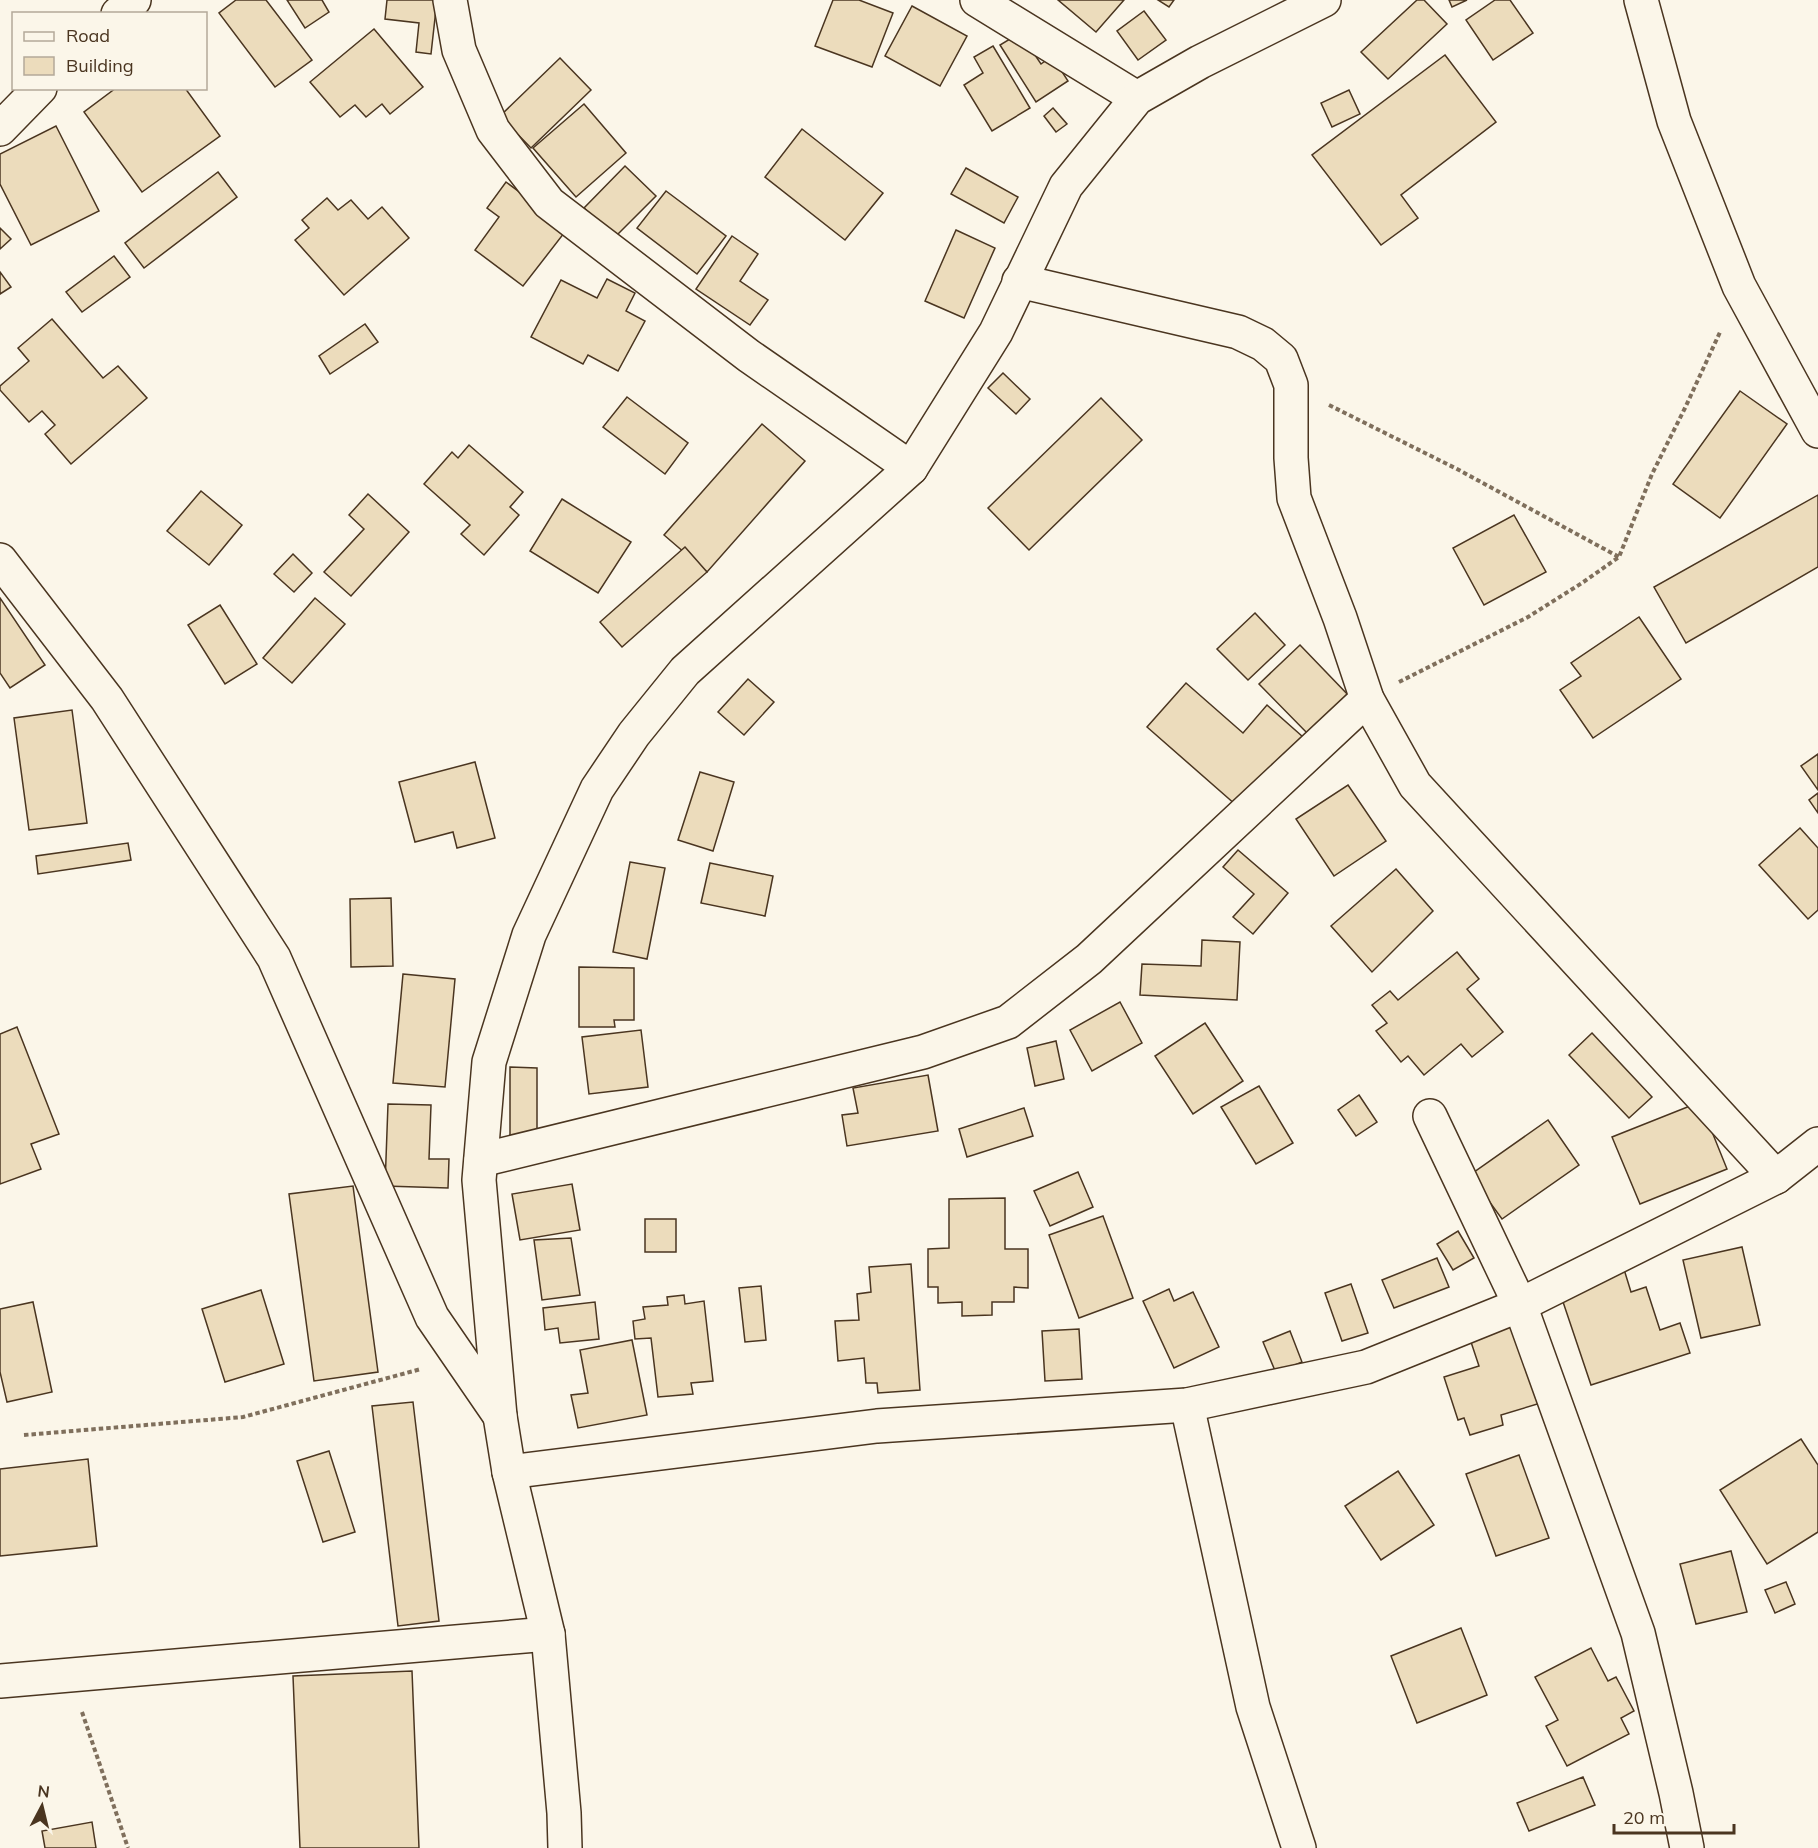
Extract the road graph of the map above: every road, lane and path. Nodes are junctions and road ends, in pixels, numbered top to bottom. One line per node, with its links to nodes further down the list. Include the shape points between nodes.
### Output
1 (134, 0): 6 (street)
2 (450, 0): 14 (street, via 459,50 494,130 549,203 748,356)
3 (977, 0): 8 (street)
4 (1324, 0): 8 (street)
5 (1641, 0): 11 (street, via 1674,121)
6 (120, 12)
7 (38, 90): 9 (street)
8 (1137, 98): 10 (street, via 1066,186)
9 (0, 129)
10 (1019, 281): 12 (street, via 1238,332 1263,344 1281,359); 14 (street, via 996,332)
11 (1739, 286): 13 (street); 15 (path, via 1715,346 1652,474)
12 (1291, 385): 15 (path); 17 (street, via 1294,498)
13 (1818, 431)
14 (911, 468): 20 (street, via 684,671 597,789 529,935 489,1062)
15 (1619, 557): 17 (path, via 1528,617)
16 (0, 560): 23 (street, via 107,699 274,958 432,1317)
17 (1366, 699): 20 (street, via 1089,959 1008,1022 923,1052); 21 (street, via 1415,785)
18 (1430, 1116): 22 (street)
19 (1818, 1144): 21 (street)
20 (481, 1160): 25 (street, via 479,1180)
21 (1776, 1177): 22 (street)
22 (1520, 1305): 24 (street, via 1366,1367); 34 (street, via 1638,1633)
23 (460, 1358): 25 (street); 26 (path, via 243,1417)
24 (1187, 1405): 27 (street, via 877,1426); 33 (street, via 1254,1707)
25 (500, 1416): 27 (street)
26 (24, 1435)
27 (509, 1472): 28 (street)
28 (548, 1634): 29 (street); 32 (street)
29 (70, 1676): 30 (street); 31 (path)
30 (0, 1681)
31 (129, 1848)
32 (565, 1848)
33 (1299, 1848)
34 (1687, 1848)

